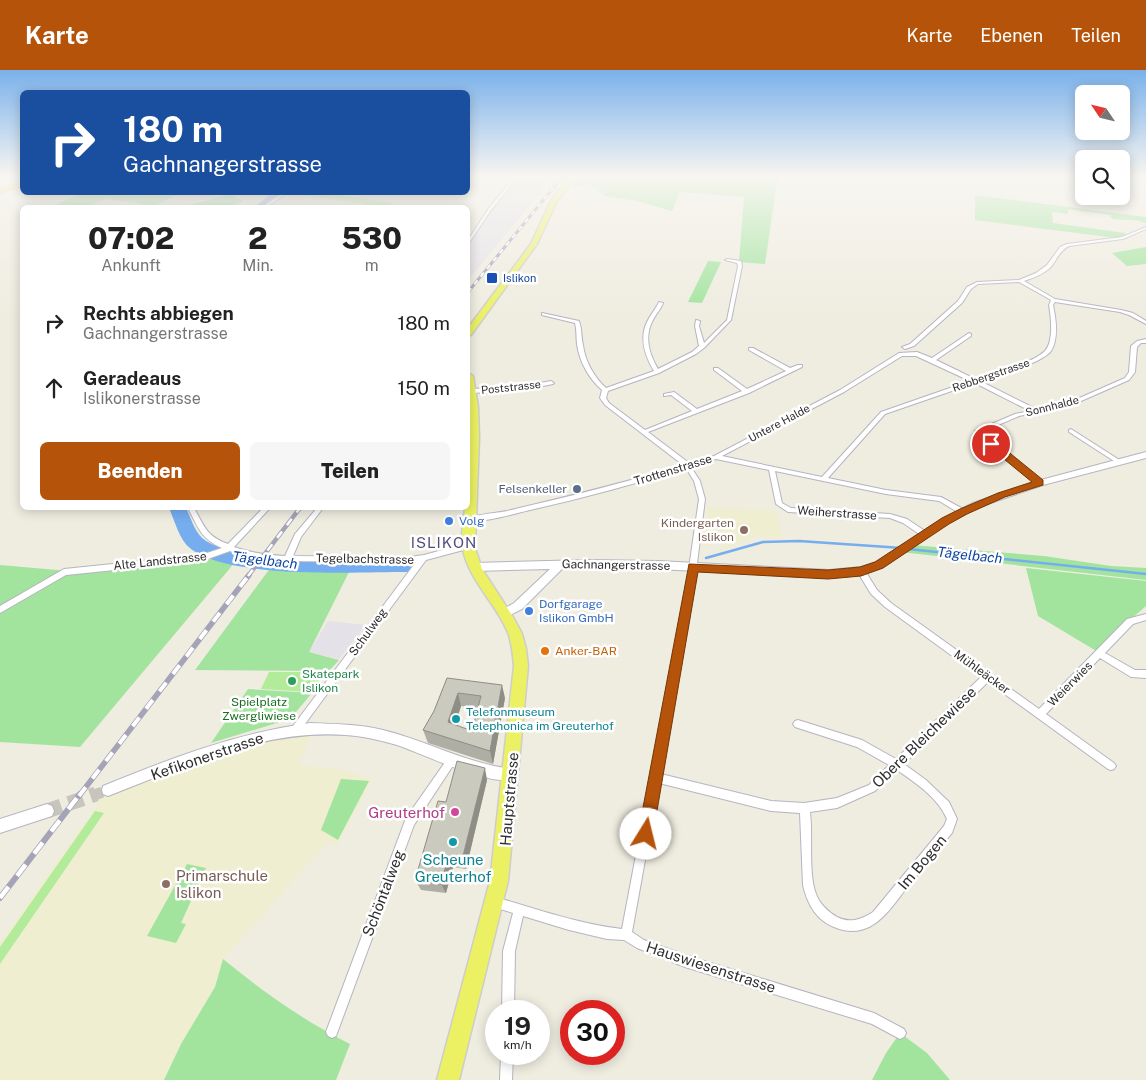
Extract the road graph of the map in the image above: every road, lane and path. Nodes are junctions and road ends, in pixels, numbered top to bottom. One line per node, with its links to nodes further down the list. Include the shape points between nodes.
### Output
1 (481, 223): 4 (street)
2 (543, 223): 12 (main road, via 534,244)
3 (1146, 228): 6 (street, via 1123,238 1068,245 1061,248 1038,274)
4 (470, 239)
5 (727, 260): 15 (street, via 739,262 740,266 729,320)
6 (1020, 280): 7 (street); 16 (street, via 977,283 969,288 960,302)
7 (1054, 300): 11 (street, via 1121,311); 23 (street, Rebbergstrasse, via 1051,305 1054,322 1052,340 1048,351 1031,362)
8 (661, 303): 22 (street, via 646,332 646,350)
9 (544, 314): 26 (street, via 577,322 587,366)
10 (698, 321): 15 (street, via 696,326)
11 (1146, 323)
12 (470, 330)
13 (969, 335): 18 (street)
14 (1146, 341): 30 (street, Sonnhalde, via 1134,346 1132,372 1127,379 1070,404)
15 (702, 346): 22 (street)
16 (905, 348)
17 (751, 349): 21 (street)
18 (932, 360): 23 (street, Untere Halde); 35 (street, Untere Halde, via 917,354 901,354 842,390)
19 (800, 366): 21 (street)
20 (716, 370): 28 (street)
21 (791, 371): 28 (street)
22 (657, 372): 26 (street)
23 (972, 381): 30 (street, Untere Halde); 39 (street, Rebbergstrasse, via 883,413)
24 (551, 383): 27 (street, Poststrasse, via 518,389)
25 (470, 386): 27 (main road, Hauptstrasse)
26 (604, 390): 33 (street, via 603,398 607,404)
27 (471, 391): 41 (main road, Hauptstrasse, via 475,425)
28 (747, 392): 31 (street)
29 (666, 395): 31 (street, via 672,393)
30 (1033, 410): 40 (street, Sonnhalde, via 978,431)
31 (696, 411): 33 (street)
32 (1070, 431): 36 (street)
33 (644, 432): 37 (street)
34 (1146, 455): 36 (street, Gachnangerstrasse)
35 (716, 457): 37 (street, Trottenstrasse); 38 (street, Trottenstrasse)
36 (1119, 462): 40 (street, Gachnangerstrasse)
37 (687, 465): 47 (street, Trottenstrasse, via 557,502); 55 (street, via 697,481 702,499)
38 (772, 470): 39 (street, Trottenstrasse); 48 (street, Weiherstrasse, via 779,504 790,510 890,516 905,521)
39 (823, 479): 46 (street, Trottenstrasse, via 941,499)
40 (1040, 483): 46 (street, Gachnangerstrasse, via 1001,495)
41 (470, 503)
42 (192, 510): 50 (street, Tegelbachstrasse, via 207,536)
43 (265, 510): 50 (street, Alte Landstrasse)
44 (318, 510): 51 (street, via 298,536)
45 (470, 510): 47 (main road, Hauptstrasse)
46 (964, 512): 48 (street, Gachnangerstrasse)
47 (469, 519): 49 (main road, Hauptstrasse)
48 (925, 535): 56 (street, Gachnangerstrasse, via 879,565)
49 (468, 546): 52 (street, Tegelbachstrasse); 54 (main road, Hauptstrasse)
50 (230, 548): 51 (street, Tegelbachstrasse, via 248,555); 57 (street, Alte Landstrasse, via 194,559 64,572)
51 (288, 558): 52 (street, Tegelbachstrasse)
52 (422, 560): 65 (street, Schulweg)
53 (561, 564): 54 (street, Gachnangerstrasse); 55 (street, Gachnangerstrasse); 58 (street, via 518,606)
54 (475, 567): 58 (main road, Hauptstrasse)
55 (693, 567): 56 (street, Gachnangerstrasse, via 828,574); 70 (street)
56 (861, 571): 62 (street, Mühleäcker, via 874,592 887,604)
57 (0, 610)
58 (504, 614): 69 (main road, Hauptstrasse, via 517,634 521,659)
59 (1146, 617): 60 (street, Weierwies, via 1130,621)
60 (1100, 654): 61 (street, Weierwies, via 1134,674); 63 (street, Weierwies)
61 (1146, 674)
62 (987, 677): 63 (street, Mühleäcker); 67 (street, Obere Bleichewiese)
63 (1040, 714): 68 (street, Mühleäcker)
64 (798, 724): 67 (street, Im Bogen, via 860,743)
65 (296, 729): 66 (street, Kefikonerstrasse, via 336,727 374,733); 71 (street, Kefikonerstrasse, via 249,739)
66 (451, 761): 69 (street, Kefikonerstrasse, via 474,769); 79 (street, Schöntalweg, via 410,822)
67 (898, 765): 72 (street, Obere Bleichewiese, via 872,788 837,803); 72 (street, Im Bogen, via 946,805 952,819 948,829 877,916 862,925 845,926 829,919 816,904 808,887)
68 (1111, 766)
69 (511, 775): 75 (main road, Hauptstrasse)
70 (655, 777): 72 (street, Obere Bleichewiese, via 771,806); 77 (street)
71 (108, 790)
72 (804, 808)
73 (47, 811): 74 (street)
74 (0, 826)
75 (495, 902): 76 (street, Hauswiesenstrasse); 82 (main road, Hauptstrasse)
76 (519, 909): 77 (street, Hauswiesenstrasse); 78 (street, via 510,951)
77 (626, 935): 80 (street, Hauswiesenstrasse, via 640,944 685,961 874,1019)
78 (508, 1000)
79 (332, 1032)
80 (900, 1033)
81 (507, 1065): 83 (street)
82 (448, 1080)
83 (506, 1080)

